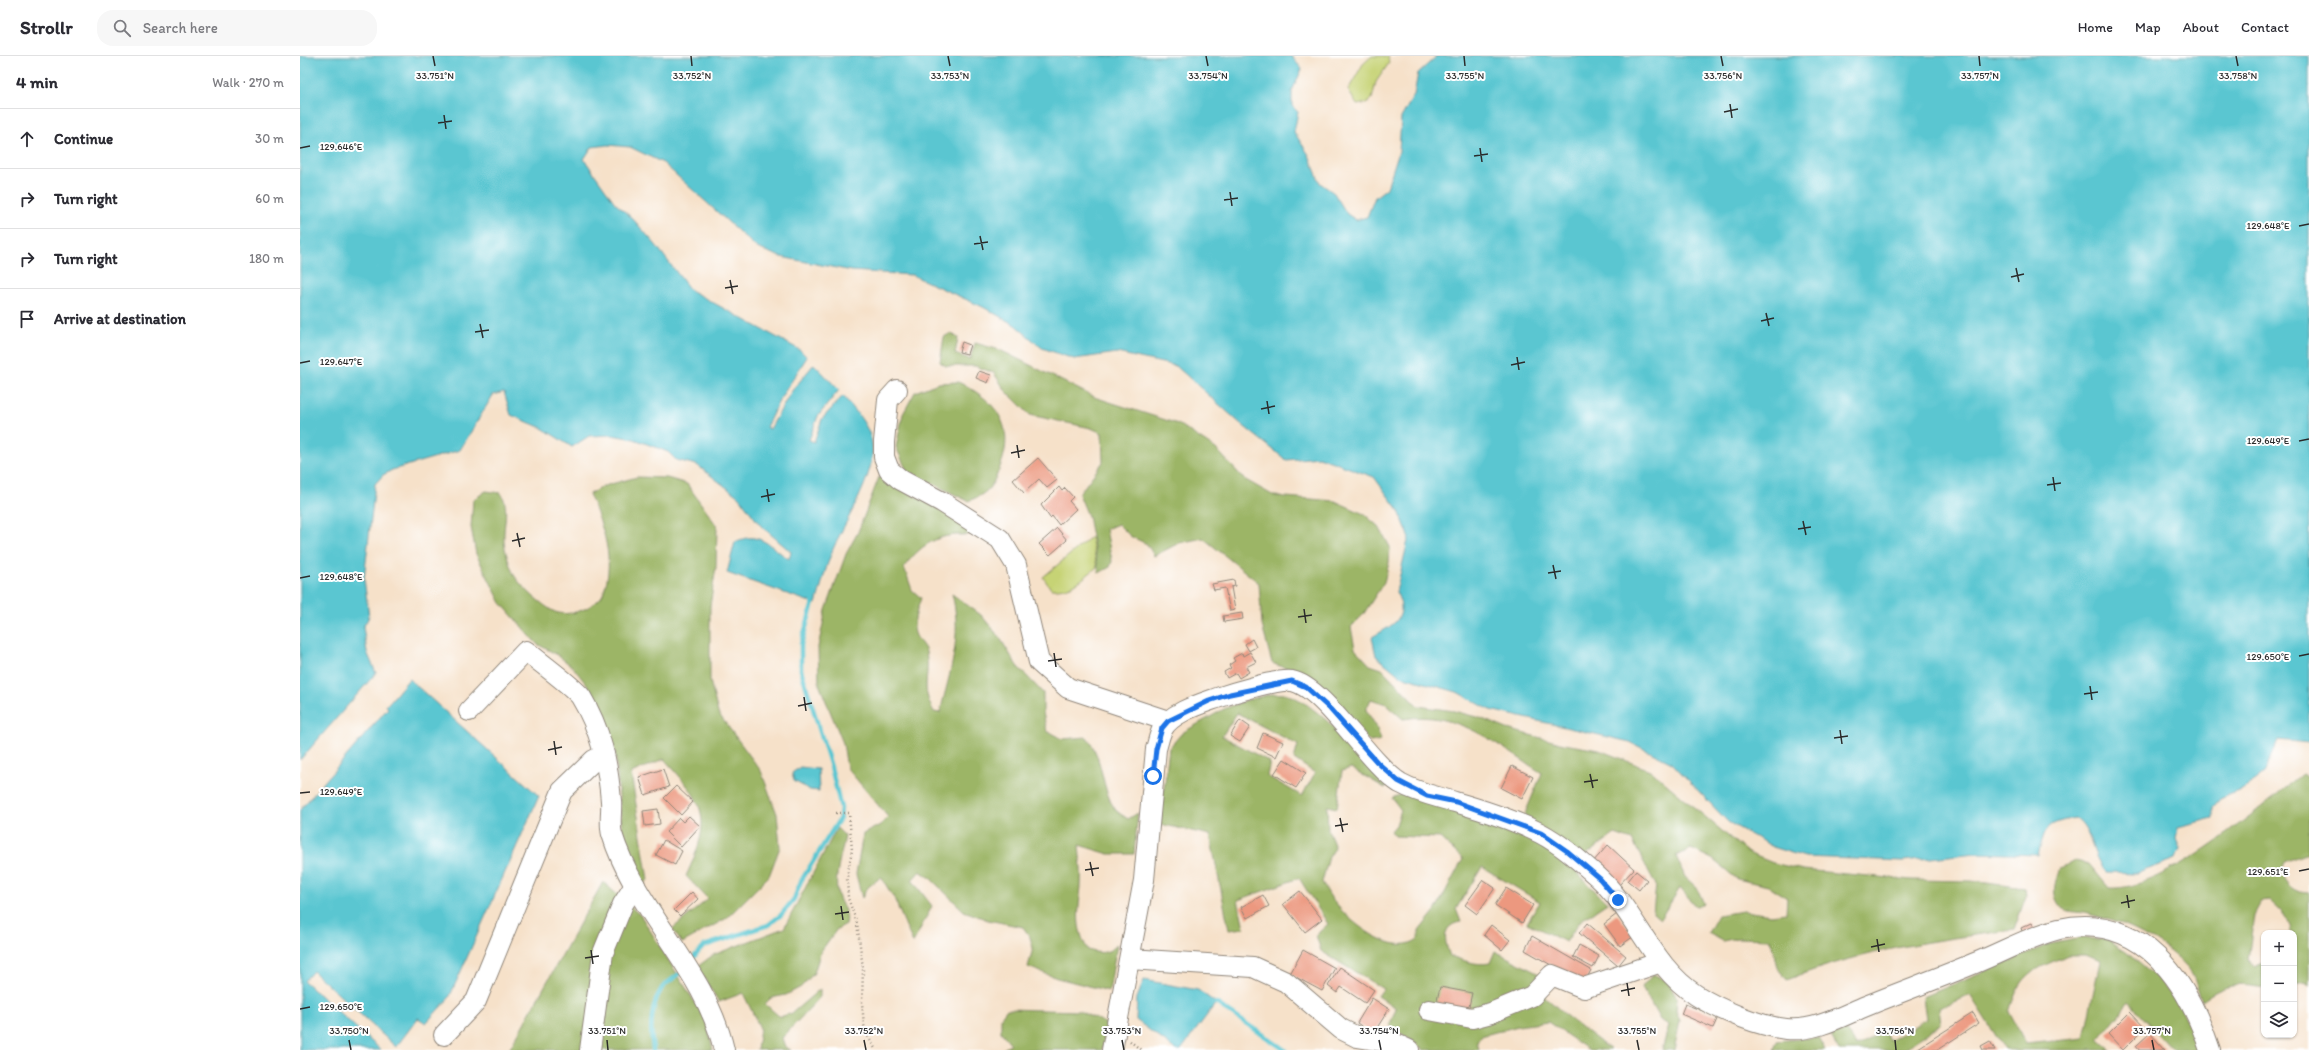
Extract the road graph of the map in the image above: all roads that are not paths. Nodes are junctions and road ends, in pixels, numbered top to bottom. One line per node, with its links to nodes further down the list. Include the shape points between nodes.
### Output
1 (897, 390): 3 (street, via 888,400 884,457 889,470 901,480 942,502 1000,539 1016,565 1039,662 1068,688)
2 (469, 711): 4 (street, via 526,650 580,696 599,733)
3 (1168, 721): 6 (street, via 1162,728 1156,749 1144,880); 7 (street, via 1230,694 1292,681 1306,687 1398,781 1427,796 1456,802 1541,833 1567,851 1600,879 1618,900)
4 (604, 755): 5 (street, via 611,800 611,831); 9 (street, via 594,760 562,791 476,1001)
5 (635, 885): 10 (street, via 623,904 603,953); 11 (street, via 714,1013)
6 (1130, 960): 12 (street); 13 (street, via 1253,966 1286,982 1342,1029 1357,1037 1394,1043)
7 (1661, 962): 8 (street, via 1584,988 1552,975 1532,996 1510,1007 1472,1018); 14 (street, via 1676,981 1724,1011 1788,1030 1819,1026 1974,964 2030,938 2058,929 2103,929 2127,937 2147,948 2165,963 2189,999)
8 (1429, 1010)
9 (444, 1035)
10 (590, 1050)
11 (724, 1050)
12 (1112, 1050)
13 (1409, 1050)
14 (2210, 1050)

